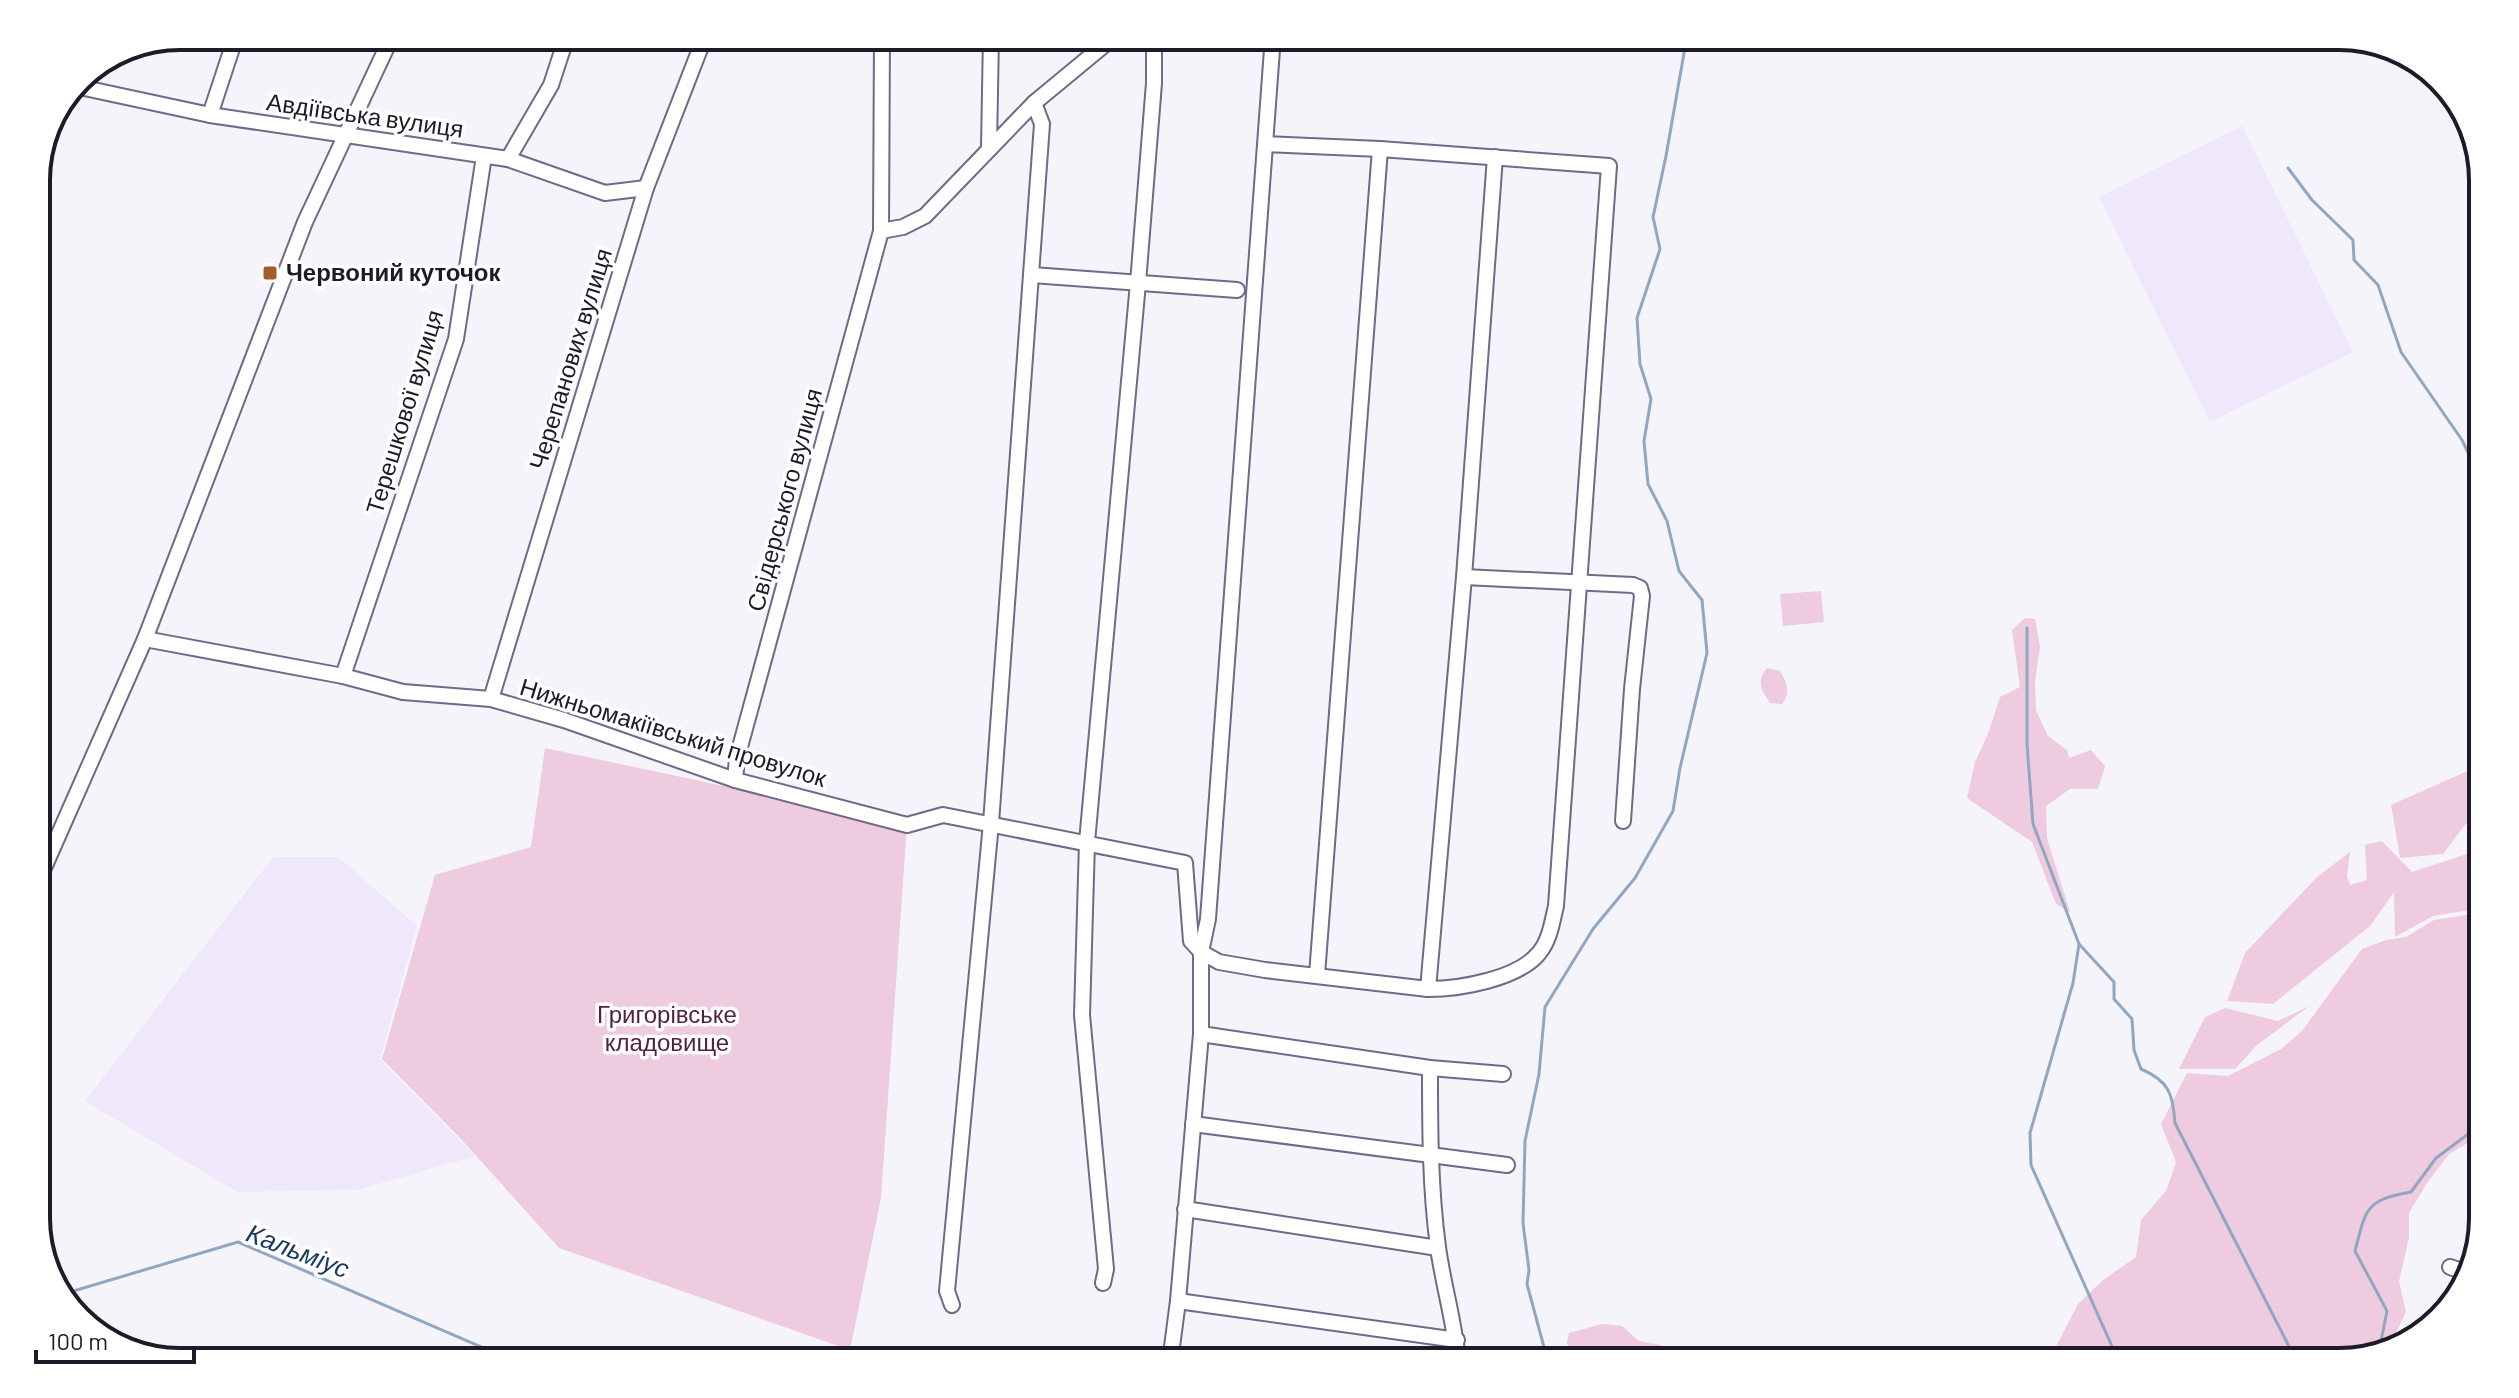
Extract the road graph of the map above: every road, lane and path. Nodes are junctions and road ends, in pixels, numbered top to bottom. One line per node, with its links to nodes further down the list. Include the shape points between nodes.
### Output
1 (231, 50): 13 (street)
2 (385, 50): 14 (street)
3 (562, 50): 20 (street, via 551,85)
4 (700, 50): 21 (street, Черепанових вулиця)
5 (882, 50): 22 (street, Свiдерського вулиця)
6 (991, 50): 16 (street)
7 (1099, 50): 10 (street)
8 (1154, 50): 24 (street)
9 (1272, 50): 15 (street)
10 (1095, 53): 12 (street)
11 (88, 89): 13 (street, Авдіївська вулиця)
12 (1034, 103): 16 (street); 23 (street, via 1042,124)
13 (210, 115): 14 (street, Авдіївська вулиця)
14 (345, 136): 18 (street, Авдіївська вулиця); 28 (street, via 305,222)
15 (1266, 144): 17 (street); 36 (street, via 1208,919)
16 (989, 147): 22 (street, via 925,216)
17 (1380, 149): 19 (street); 37 (street)
18 (484, 156): 20 (street, Авдіївська вулиця); 29 (street, Терешкової вулиця, via 456,339)
19 (1495, 157): 26 (street); 27 (street, via 1609,166)
20 (508, 159): 21 (street, Авдіївська вулиця, via 605,193)
21 (646, 188): 30 (street, Черепанових вулиця)
22 (881, 231): 31 (street, Свiдерського вулиця)
23 (1032, 275): 24 (street); 33 (street)
24 (1138, 283): 25 (street); 34 (street)
25 (1237, 290)
26 (1464, 577): 27 (street); 38 (street)
27 (1580, 581): 32 (street, via 1633,585 1642,596); 38 (street, via 1556,906 1548,937 1539,953 1505,974 1453,989)
28 (145, 639): 29 (street, Нижньомакіївський провулок); 35 (street)
29 (343, 676): 30 (street, Нижньомакіївський провулок, via 403,692)
30 (491, 699): 31 (street, Нижньомакіївський провулок)
31 (735, 780): 33 (street, Нижньомакіївський провулок, via 907,825 943,815)
32 (1623, 821)
33 (991, 823): 34 (street, Нижньомакіївський провулок); 51 (street, via 947,1291)
34 (1087, 842): 36 (street, Нижньомакіївський провулок, via 1185,863 1191,941); 49 (street, via 1082,1015 1106,1269)
35 (50, 854)
36 (1201, 952): 37 (street, via 1219,962); 39 (street)
37 (1317, 975): 38 (street)
38 (1428, 989)
39 (1201, 1034): 40 (street); 42 (street)
40 (1430, 1068): 41 (street); 43 (street)
41 (1503, 1074)
42 (1193, 1124): 43 (street); 45 (street)
43 (1429, 1157): 44 (street); 46 (street)
44 (1507, 1165)
45 (1185, 1209): 46 (street); 50 (street)
46 (1438, 1248): 52 (street)
47 (2450, 1267): 48 (street)
48 (2458, 1270)
49 (1103, 1283)
50 (1178, 1301): 52 (street); 53 (street)
51 (952, 1305)
52 (1457, 1340): 54 (street)
53 (1172, 1348)
54 (1457, 1348)

